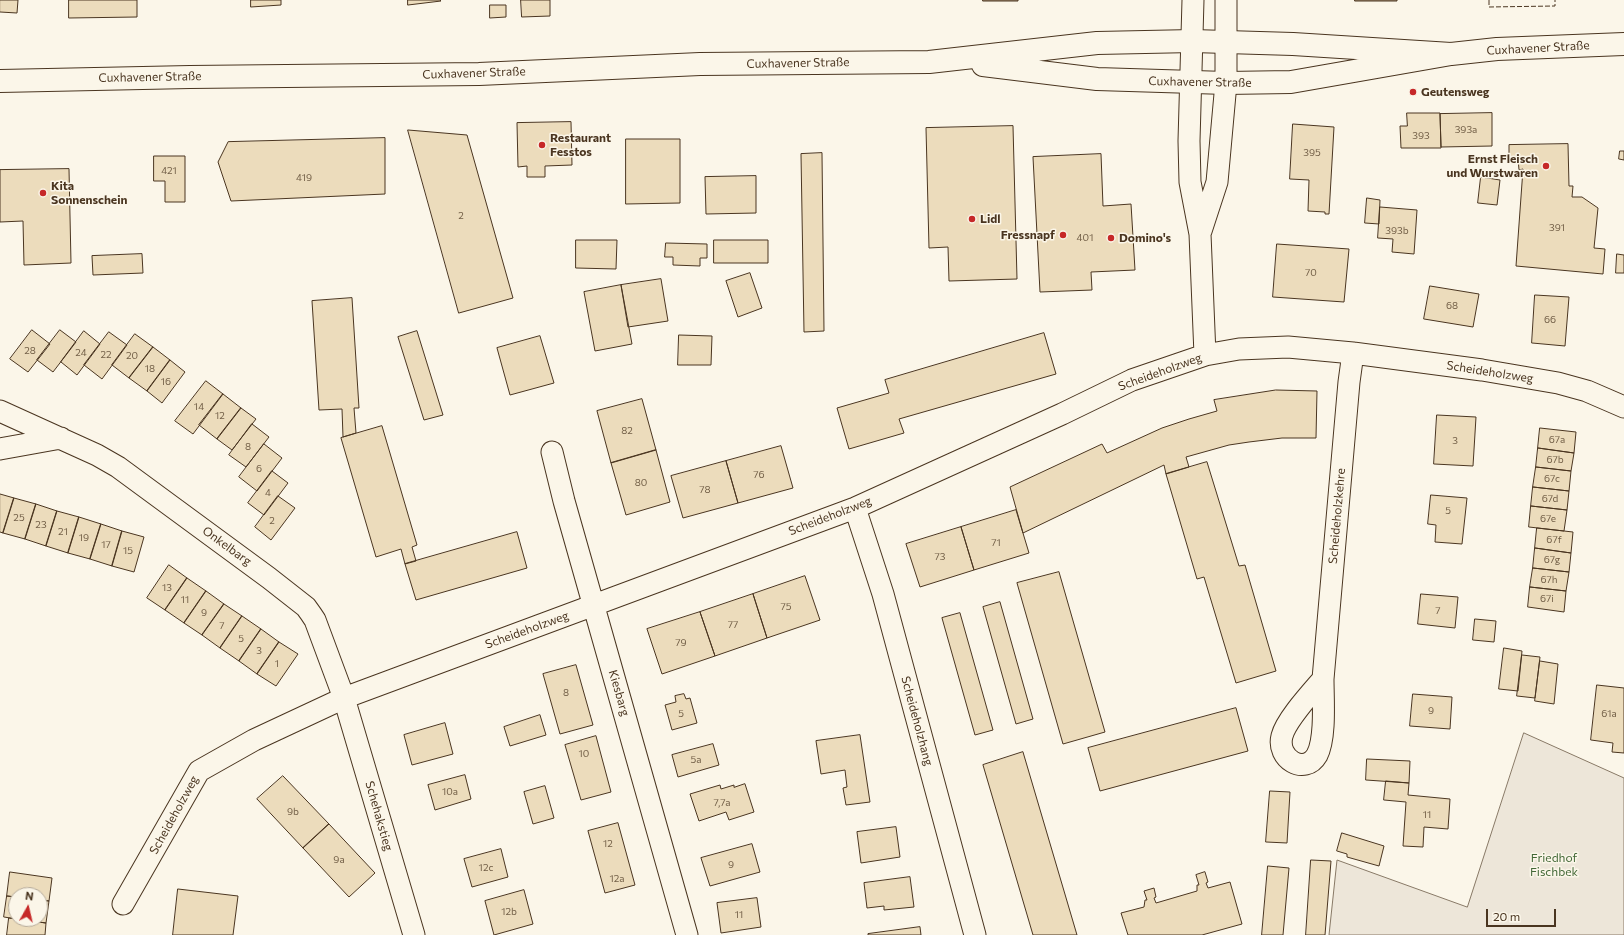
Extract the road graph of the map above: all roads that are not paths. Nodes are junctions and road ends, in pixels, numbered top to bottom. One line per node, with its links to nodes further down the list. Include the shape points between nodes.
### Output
1 (1193, 0): 3 (street)
2 (1226, 0): 4 (street)
3 (1193, 41): 4 (main road, Cuxhavener Straße); 7 (main road, Cuxhavener Straße, via 1097,43); 9 (street)
4 (1227, 42): 6 (main road, Cuxhavener Straße); 10 (street)
5 (1624, 44): 6 (main road, Cuxhavener Straße, via 1497,49)
6 (1451, 54): 10 (main road, Cuxhavener Straße, via 1291,82)
7 (948, 60): 8 (main road, Cuxhavener Straße, via 700,64 479,74); 9 (main road, Cuxhavener Straße, via 1097,79)
8 (0, 81)
9 (1191, 82): 10 (main road, Cuxhavener Straße); 11 (street, via 1190,182)
10 (1226, 83): 11 (street, via 1217,182)
11 (1200, 234): 13 (street)
12 (1353, 353): 13 (street, Scheideholzweg, via 1264,347); 14 (street, Scheideholzweg, via 1482,370 1558,384 1587,391); 21 (street, Scheideholzkehre)
13 (1205, 355): 19 (street, Scheideholzweg, via 1132,380)
14 (1624, 407)
15 (0, 411): 16 (street, Onkelbarg)
16 (61, 438): 17 (street); 22 (street, Onkelbarg, via 124,471 306,606 315,620)
17 (0, 449)
18 (552, 452): 20 (street, Kiesbarg)
19 (855, 508): 20 (street, Scheideholzweg); 26 (street, Scheideholzhang, via 887,610)
20 (594, 604): 22 (street, Scheideholzweg); 25 (street, Kiesbarg)
21 (1323, 679)
22 (344, 698): 23 (street, Scheideholzweg, via 254,740 199,771); 24 (street, Schehakstieg)
23 (123, 904)
24 (414, 935)
25 (687, 935)
26 (975, 935)

